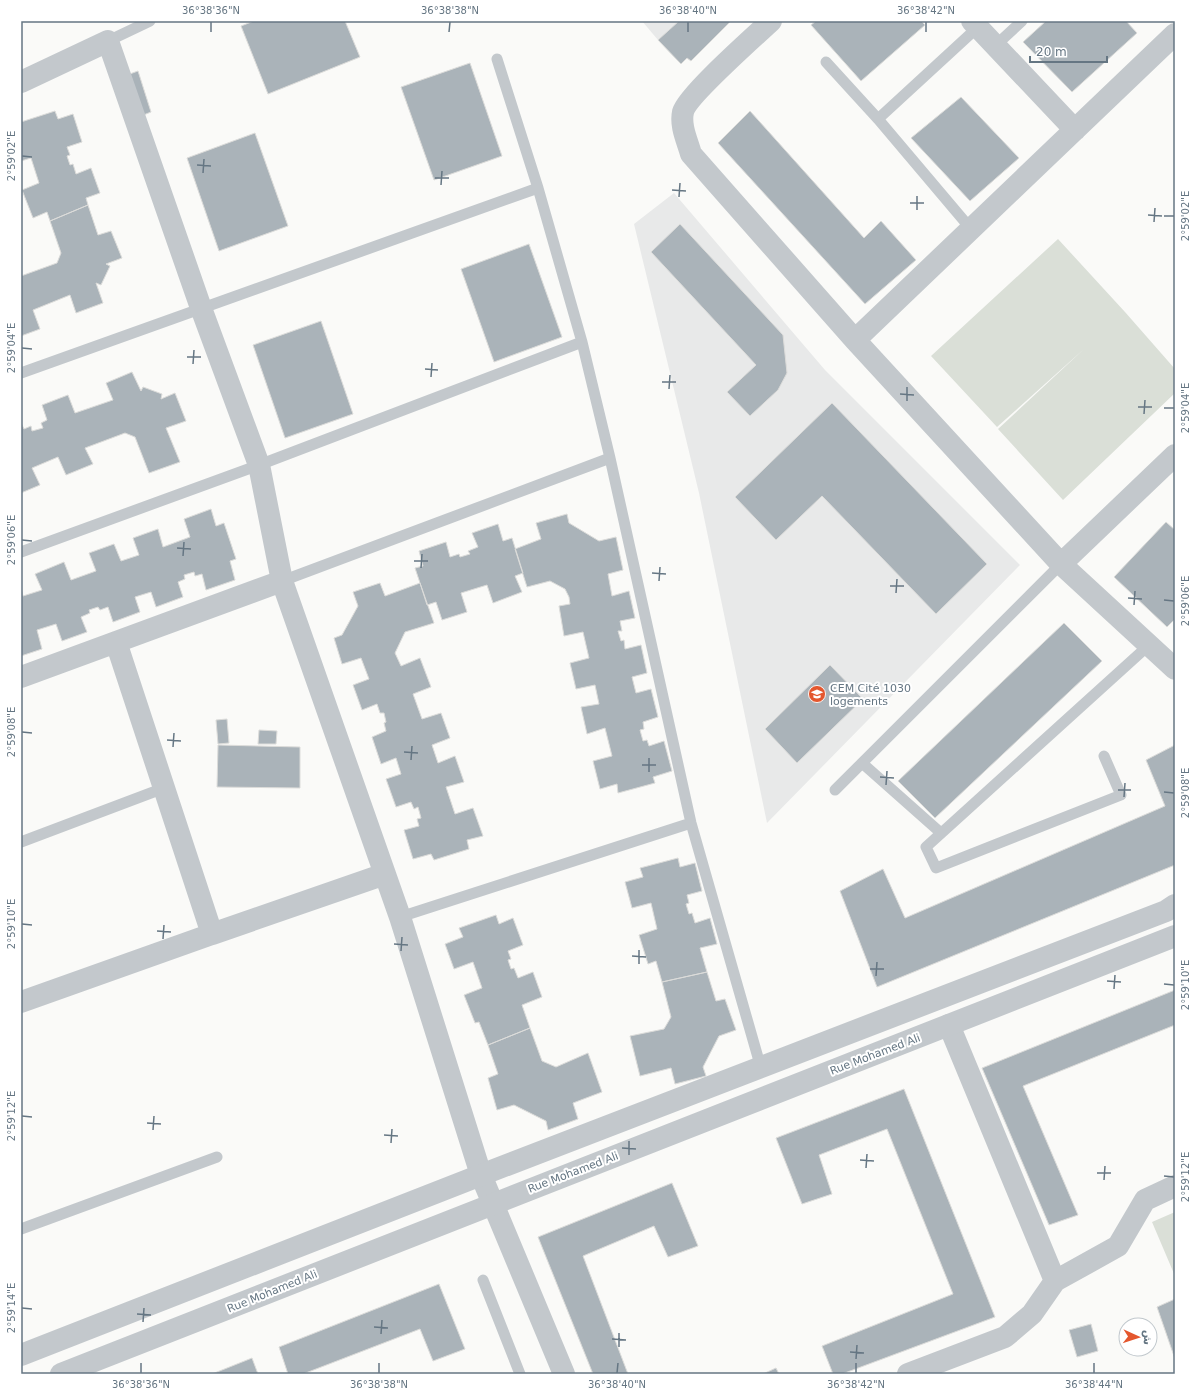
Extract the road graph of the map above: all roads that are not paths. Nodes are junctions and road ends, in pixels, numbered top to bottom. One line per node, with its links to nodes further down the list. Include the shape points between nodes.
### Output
1 (150, 21): 6 (lane)
2 (771, 21): 16 (street, via 696,93 683,111 683,130 691,154)
3 (1022, 21): 7 (lane)
4 (975, 24): 7 (street); 11 (lane)
5 (1175, 34): 12 (street)
6 (108, 41): 10 (street); 15 (street)
7 (995, 46): 12 (street)
8 (497, 58): 13 (lane)
9 (826, 62): 11 (lane)
10 (21, 82)
11 (878, 119): 14 (lane)
12 (1075, 130): 14 (street)
13 (538, 188): 15 (lane); 17 (lane)
14 (971, 229): 16 (street)
15 (201, 308): 18 (lane); 21 (street)
16 (855, 340): 23 (street)
17 (582, 342): 20 (lane); 21 (lane)
18 (21, 373)
19 (1175, 455): 23 (street)
20 (610, 458): 24 (lane); 33 (lane)
21 (259, 465): 22 (lane); 24 (street)
22 (21, 552)
23 (1061, 564): 26 (street); 30 (lane)
24 (282, 582): 25 (street); 36 (street)
25 (116, 642): 28 (street); 31 (street)
26 (1150, 645): 27 (street); 34 (lane)
27 (1172, 661)
28 (21, 677)
29 (1104, 756): 34 (lane, via 1121,795 936,868 926,847)
30 (862, 763): 32 (lane); 34 (lane)
31 (164, 788): 35 (lane); 39 (street)
32 (835, 790)
33 (691, 824): 38 (lane); 43 (lane)
34 (941, 833)
35 (21, 842)
36 (385, 874): 38 (street); 39 (street)
37 (1175, 905): 43 (street, via 1166,911)
38 (400, 918): 45 (street)
39 (212, 934): 41 (street)
40 (1175, 936): 42 (street, Rue Mohamed Ali)
41 (21, 1002)
42 (949, 1025): 47 (street, Rue Mohamed Ali); 50 (street)
43 (761, 1068): 45 (street)
44 (216, 1157): 48 (lane)
45 (481, 1175): 47 (street); 51 (street)
46 (1175, 1186): 50 (street, via 1145,1200 1118,1246)
47 (492, 1204): 52 (street, Rue Mohamed Ali); 54 (street)
48 (21, 1229)
49 (482, 1280): 53 (lane)
50 (1055, 1281): 55 (street, via 1032,1314 1005,1337)
51 (21, 1355)
52 (61, 1374)
53 (520, 1374)
54 (564, 1374)
55 (908, 1374)

